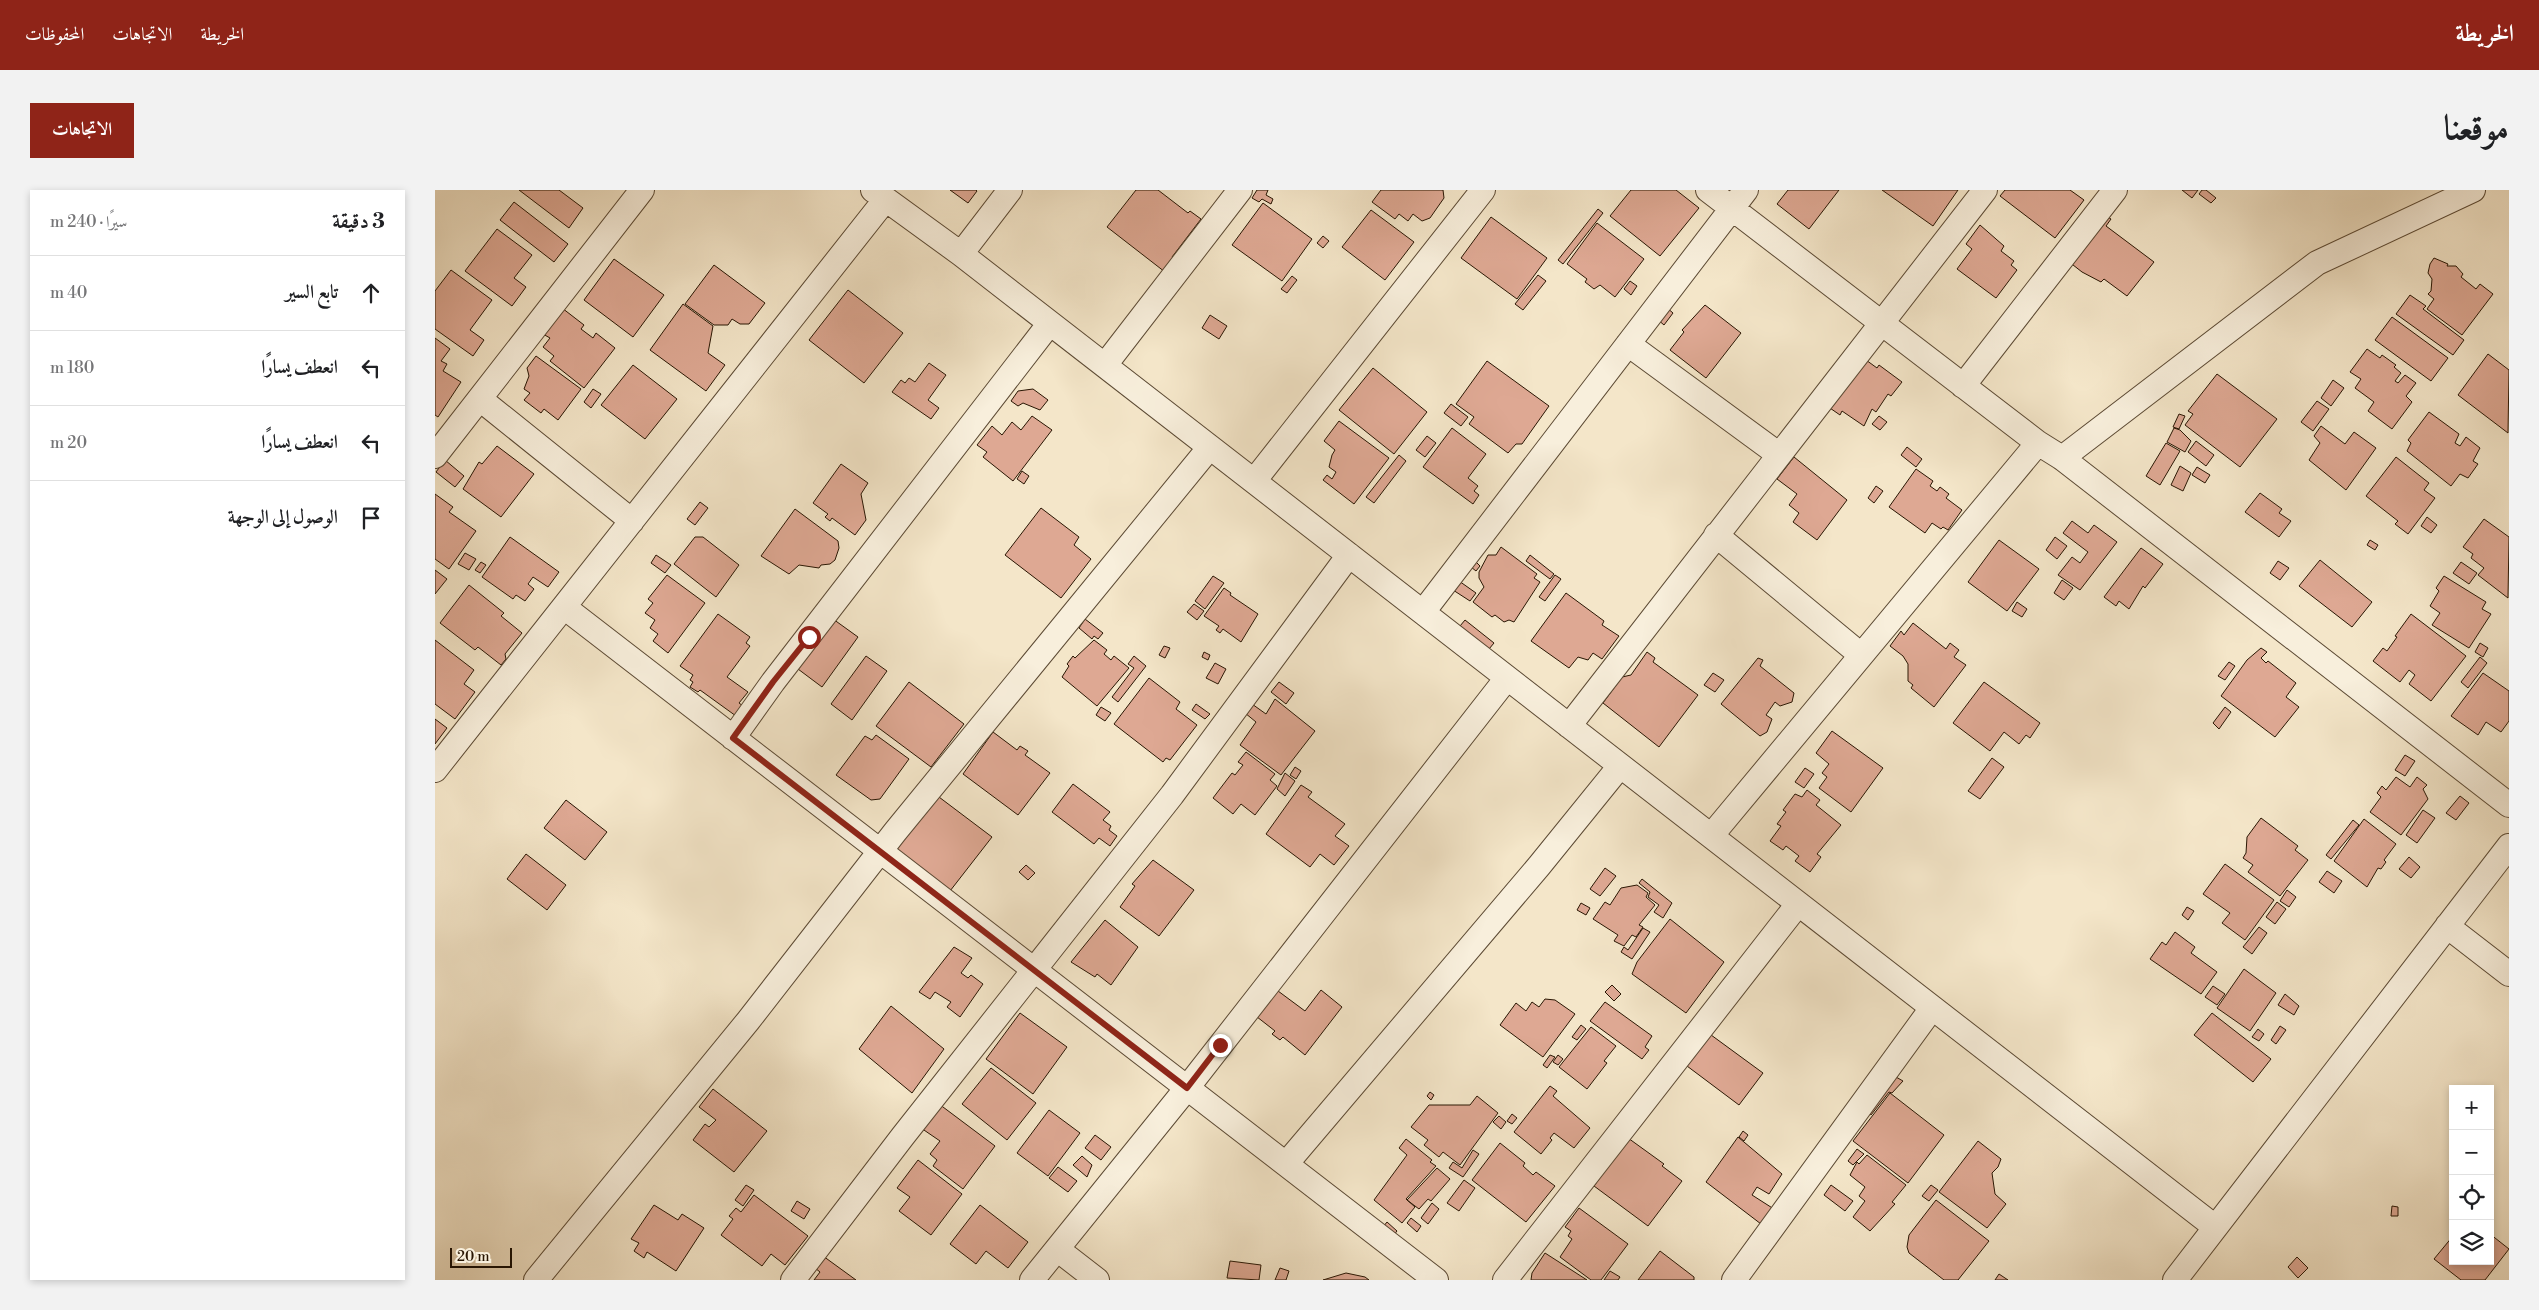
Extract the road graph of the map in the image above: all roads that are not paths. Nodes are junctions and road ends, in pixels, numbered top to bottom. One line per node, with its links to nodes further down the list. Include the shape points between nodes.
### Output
1 (641, 190): 17 (street)
2 (1010, 190): 11 (street)
3 (1240, 190): 15 (street)
4 (1483, 190): 23 (street)
5 (1708, 190): 10 (street)
6 (1985, 190): 13 (street)
7 (2115, 190): 16 (street)
8 (2473, 190): 22 (street, via 2317,264)
9 (879, 195): 11 (street); 24 (street)
10 (1739, 199): 13 (street); 14 (street)
11 (961, 254): 12 (street)
12 (1050, 323): 15 (street); 32 (street)
13 (1882, 324): 16 (street); 20 (street)
14 (1628, 344): 20 (street); 28 (street)
15 (1105, 365): 19 (street)
16 (1963, 386): 18 (street)
17 (480, 399): 21 (street); 24 (street)
18 (2038, 443): 22 (street); 29 (street)
19 (1210, 447): 23 (street); 38 (street)
20 (1778, 454): 25 (street)
21 (435, 456)
22 (2062, 458): 35 (street)
23 (1254, 481): 26 (street)
24 (632, 521): 27 (street)
25 (1716, 535): 29 (street); 31 (street)
26 (1349, 555): 28 (street); 41 (street, via 1172,796)
27 (564, 607): 32 (street); 34 (street)
28 (1423, 612): 30 (street)
29 (1861, 655): 36 (street)
30 (1507, 678): 31 (street); 44 (street)
31 (1569, 726): 33 (street)
32 (733, 738): 38 (street)
33 (1620, 766): 36 (street); 45 (street)
34 (435, 770)
35 (2509, 805)
36 (1711, 836): 39 (street)
37 (2509, 846): 40 (street)
38 (880, 852): 41 (street); 48 (street, via 748,1021)
39 (1798, 904): 43 (street); 53 (street)
40 (2447, 926): 42 (street); 46 (street)
41 (1033, 970): 44 (street); 49 (street)
42 (2509, 974)
43 (1932, 1008): 46 (street); 54 (street)
44 (1187, 1088): 45 (street); 47 (street)
45 (1286, 1164): 52 (street)
46 (2215, 1227): 55 (street)
47 (1057, 1249): 50 (street); 51 (street)
48 (536, 1280)
49 (793, 1280)
50 (1032, 1280)
51 (1097, 1280)
52 (1436, 1280)
53 (1505, 1280)
54 (1734, 1280)
55 (2175, 1280)

